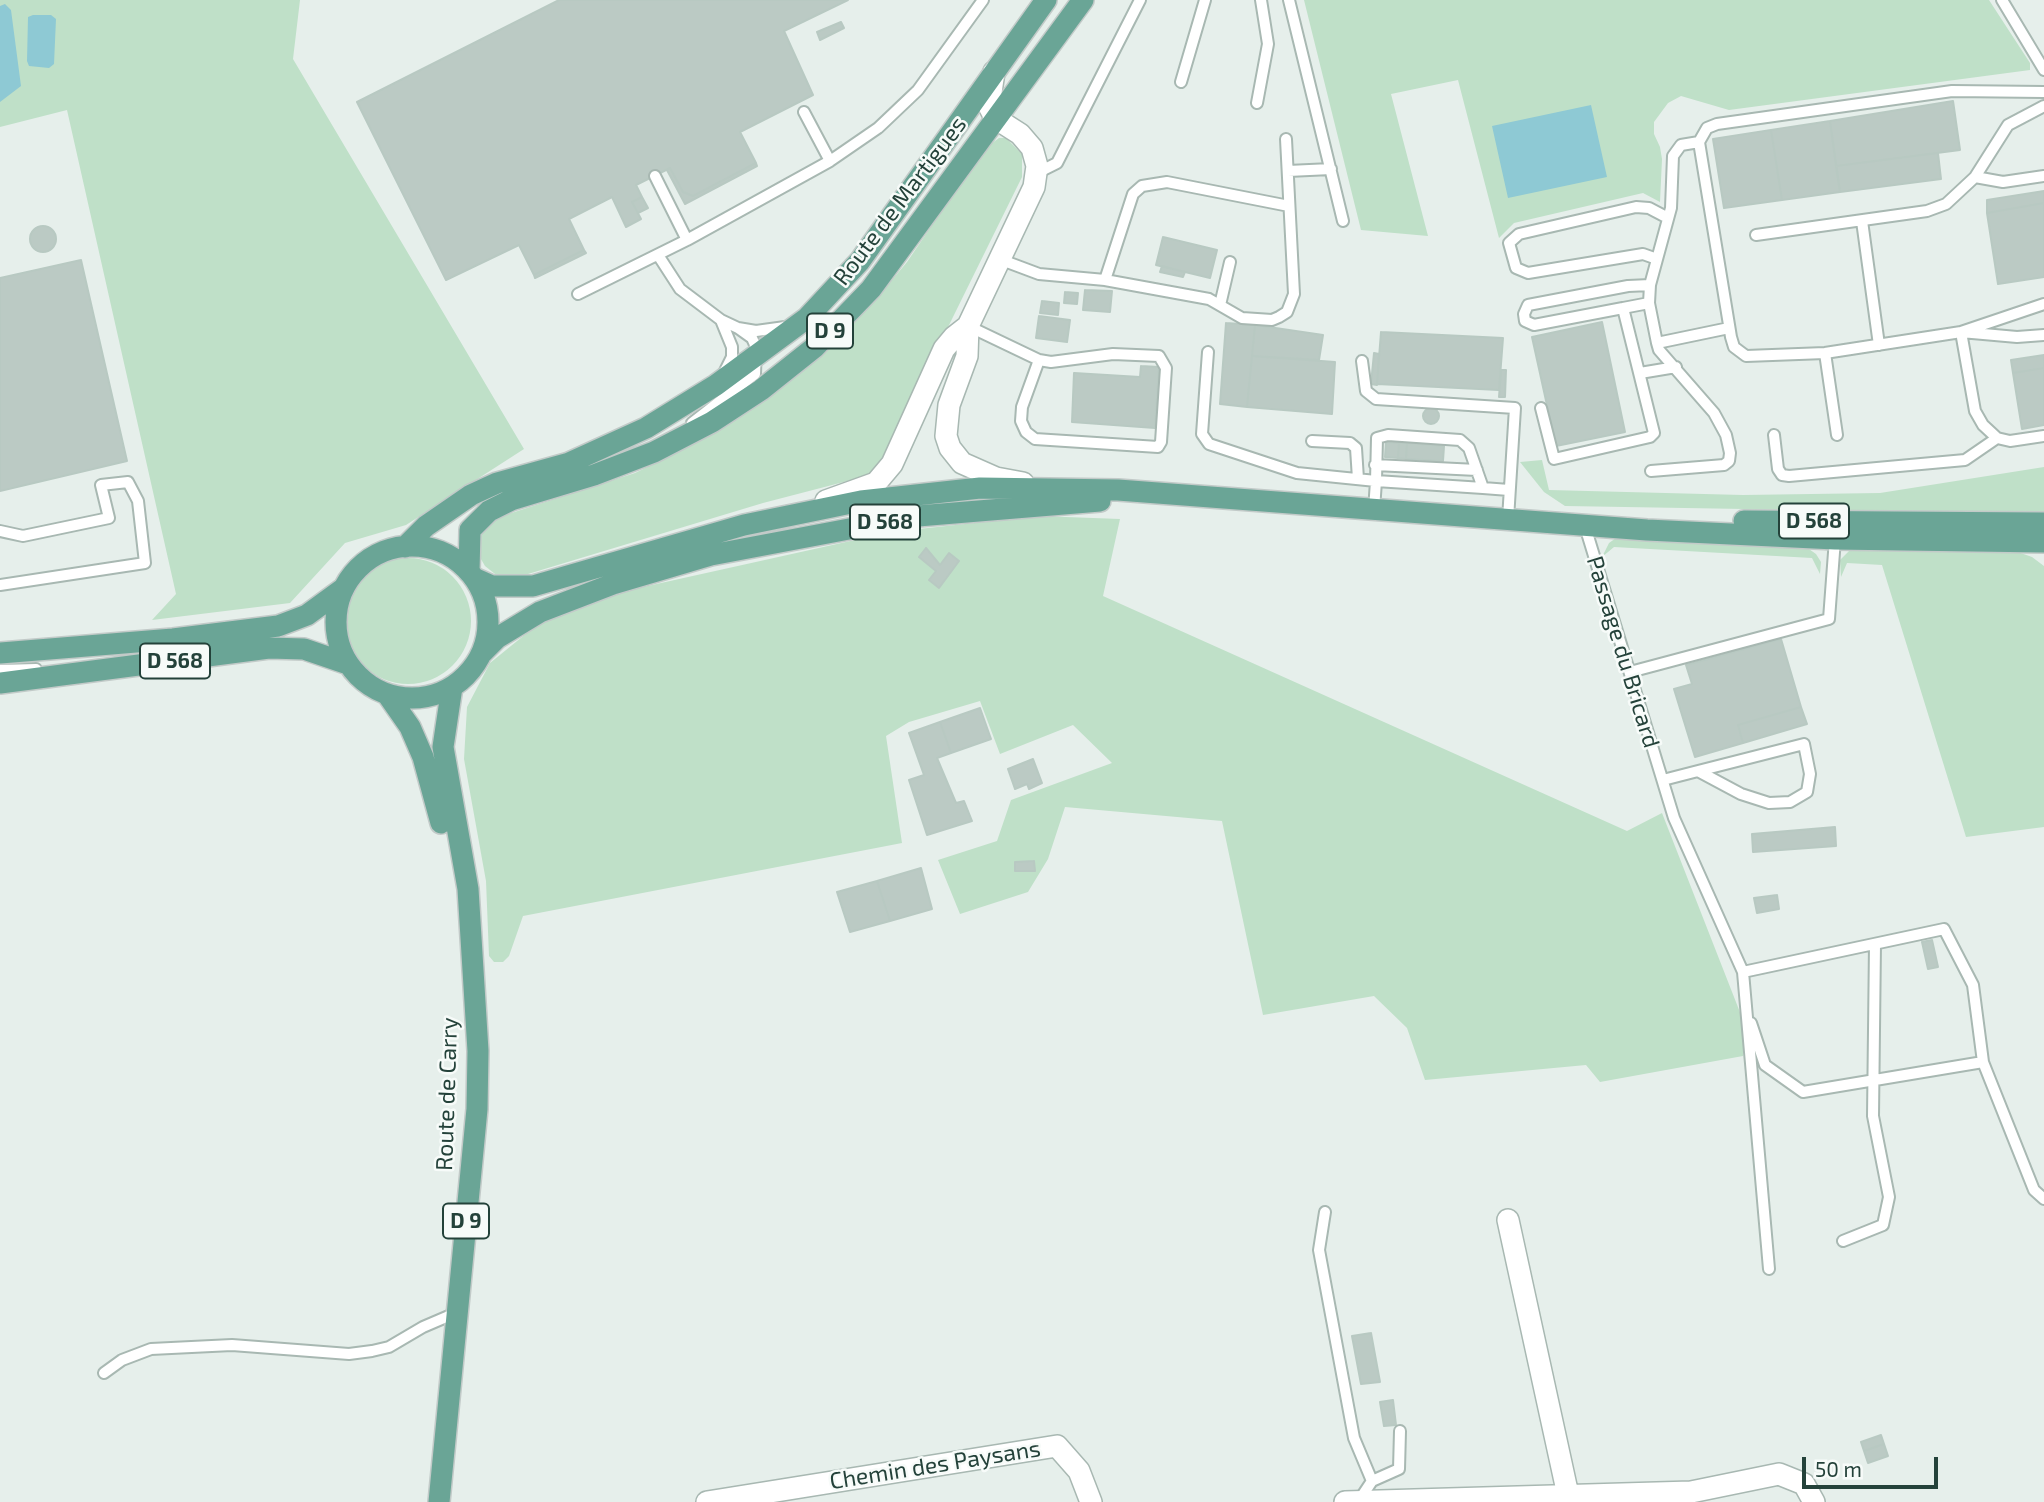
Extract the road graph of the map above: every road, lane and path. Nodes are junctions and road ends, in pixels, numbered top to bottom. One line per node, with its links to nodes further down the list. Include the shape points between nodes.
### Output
1 (983, 0): 19 (lane, via 918,90 878,128)
2 (1046, 0): 9 (main road, Route de Martigues / D 9)
3 (1083, 0): 16 (main road, Route de Martigues / D 9)
4 (1140, 0): 22 (lane, via 1057,163)
5 (1205, 0): 11 (lane)
6 (1261, 0): 13 (lane, via 1269,44)
7 (1289, 0): 20 (lane)
8 (2002, 0): 10 (lane)
9 (994, 70): 16 (street, via 989,106); 43 (main road, Route de Martigues / D 9, via 860,261)
10 (2044, 70)
11 (1181, 82)
12 (2044, 92): 18 (lane, via 1952,91 1717,124 1707,128)
13 (1257, 103)
14 (2044, 106): 25 (lane, via 2008,125)
15 (804, 112): 19 (lane)
16 (995, 118): 22 (street, via 1027,141 1036,157); 66 (main road, Route de Martigues / D 9, via 871,289 815,347 712,422)
17 (1286, 139): 21 (lane)
18 (1699, 142): 27 (lane, via 1681,145 1672,156); 47 (lane)
19 (830, 161): 31 (lane)
20 (1331, 169): 21 (lane); 29 (lane)
21 (1287, 171): 26 (lane)
22 (1037, 173): 33 (street)
23 (655, 176): 31 (lane)
24 (2044, 176): 25 (lane, via 2003,182)
25 (1975, 177): 28 (lane, via 1945,204 1927,211)
26 (1289, 206): 36 (lane, via 1167,182 1142,186 1133,194); 41 (lane, via 1294,294 1287,312 1272,320 1242,317)
27 (1668, 218): 34 (lane); 34 (lane, via 1636,207 1519,234 1509,243 1516,268 1528,273 1643,254)
28 (1861, 220): 30 (lane); 51 (lane)
29 (1343, 221)
30 (1756, 235)
31 (687, 240): 32 (lane)
32 (658, 255): 38 (lane); 44 (lane, via 680,289)
33 (999, 259): 36 (lane, via 1039,274); 45 (street)
34 (1657, 259): 37 (lane)
35 (1230, 262): 41 (lane)
36 (1105, 280): 41 (lane, via 1209,299)
37 (1650, 285): 39 (lane); 42 (lane, via 1528,305 1524,314 1528,324 1534,325)
38 (578, 293)
39 (1649, 303): 42 (lane); 50 (lane)
40 (2044, 304): 48 (lane)
41 (1220, 305)
42 (1623, 308): 58 (lane)
43 (807, 318): 46 (lane, via 773,330); 54 (main road, Route de Martigues / D 9)
44 (721, 320): 46 (lane); 59 (lane, via 730,336 732,357)
45 (968, 326): 55 (lane); 72 (street, via 967,356 945,422 950,449 977,471); 77 (street, via 944,349 884,475 865,488)
46 (738, 328): 54 (lane, via 752,338)
47 (1730, 328): 50 (lane); 53 (lane, via 1734,347 1746,356)
48 (1961, 332): 49 (lane); 51 (lane); 64 (lane, via 1975,411)
49 (2044, 335)
50 (1657, 343): 57 (lane)
51 (1880, 345): 53 (lane)
52 (1208, 352): 70 (lane, via 1202,434 1209,444 1297,473)
53 (1825, 353): 62 (lane)
54 (757, 356): 59 (main road, Route de Martigues / D 9); 66 (lane, via 755,374 749,381)
55 (1039, 360): 55 (lane, via 1021,421 1035,439 1158,447 1166,368 1159,356 1113,354)
56 (1362, 361): 74 (lane, via 1366,391 1376,399 1515,408)
57 (1676, 367): 58 (lane); 69 (lane, via 1714,413 1726,435 1730,461)
58 (1640, 373): 60 (lane, via 1654,427 1650,437 1554,458)
59 (716, 385): 84 (main road, Route de Martigues / D 9, via 646,428 569,463 471,495)
60 (1541, 408)
61 (1774, 435): 64 (lane, via 1778,470 1789,477 1965,460)
62 (1837, 435)
63 (2044, 436): 64 (lane)
64 (1997, 439)
65 (1312, 441): 70 (lane, via 1350,443 1356,448)
66 (654, 452): 85 (main road, Route de Martigues / D 9, via 489,511 470,530)
67 (1375, 465): 68 (lane, via 1419,463); 68 (lane, via 1377,438 1465,443); 71 (lane)
68 (1477, 470): 73 (lane)
69 (1651, 471)
70 (1358, 479): 71 (lane)
71 (1376, 481): 73 (lane); 76 (lane)
72 (1042, 487): 75 (main road, D 568); 77 (main road, D 568, via 919,493)
73 (1483, 488): 74 (lane)
74 (1509, 490): 78 (lane)
75 (1313, 506): 76 (main road, D 568); 91 (main road, D 568, via 1116,500 918,516 841,529 711,555 613,584 540,612)
76 (1374, 510): 78 (main road, D 568)
77 (784, 516): 85 (main road, D 568, via 533,586 492,586)
78 (1508, 519): 79 (main road, D 568)
79 (1584, 523): 80 (main road, D 568); 82 (main road, D 568); 95 (lane, Passage du Bricard)
80 (2044, 523)
81 (0, 531): 86 (lane, via 23,536 109,518 101,485 128,482 138,501 145,563)
82 (1835, 539): 83 (main road, D 568); 95 (lane, via 1829,619)
83 (2044, 542)
84 (405, 547): 85 (main road, via 429,548 451,557); 87 (main road, via 372,558)
85 (471, 575): 91 (main road, via 488,614)
86 (0, 585)
87 (344, 588): 88 (main road, D 568, via 307,615 278,626); 92 (main road, via 335,626)
88 (173, 639): 89 (lane); 90 (main road, D 568)
89 (0, 643)
90 (0, 653)
91 (482, 653): 97 (main road, via 470,672)
92 (348, 664): 93 (main road, D 568, via 304,649 269,648); 98 (main road, via 365,682)
93 (117, 668): 94 (lane); 96 (main road, D 568)
94 (0, 670)
95 (1629, 672): 100 (lane, Passage du Bricard)
96 (0, 683)
97 (452, 687): 98 (main road, via 409,699); 101 (main road, Route de Carry / D 9, via 443,747 468,889)
98 (387, 694): 101 (main road, Route de Carry / D 9, via 424,757)
99 (1698, 771): 99 (lane, via 1804,744 1810,774 1807,792 1790,802 1769,803); 100 (lane)
100 (1663, 780): 103 (lane, Passage du Bricard, via 1674,818)
101 (472, 939): 112 (main road, Route de Carry / D 9, via 477,1109)
102 (1875, 944): 103 (lane); 105 (lane, via 1944,929 1973,985); 106 (lane)
103 (1742, 972): 104 (lane, Passage du Bricard)
104 (1745, 1006): 106 (lane, via 1765,1065 1803,1093); 111 (lane)
105 (1983, 1062): 106 (lane); 107 (lane, via 2034,1190)
106 (1871, 1081): 110 (lane, via 1889,1197 1883,1225)
107 (2044, 1199)
108 (1325, 1212): 115 (lane, via 1319,1250 1354,1438)
109 (1508, 1220): 116 (street)
110 (1843, 1241)
111 (1769, 1269)
112 (458, 1312): 113 (lane, via 372,1351 349,1354 232,1345 151,1349); 117 (main road, Route de Carry / D 9)
113 (104, 1373)
114 (1400, 1431): 115 (lane, via 1399,1469)
115 (1372, 1481): 121 (lane)
116 (1568, 1495): 121 (street); 122 (street, via 1691,1492 1779,1474 1804,1484)
117 (439, 1502)
118 (707, 1502): 119 (street, Chemin des Paysans, via 1057,1446 1079,1471)
119 (1091, 1502)
120 (1345, 1502): 121 (street)
121 (1358, 1502)
122 (1814, 1502)

